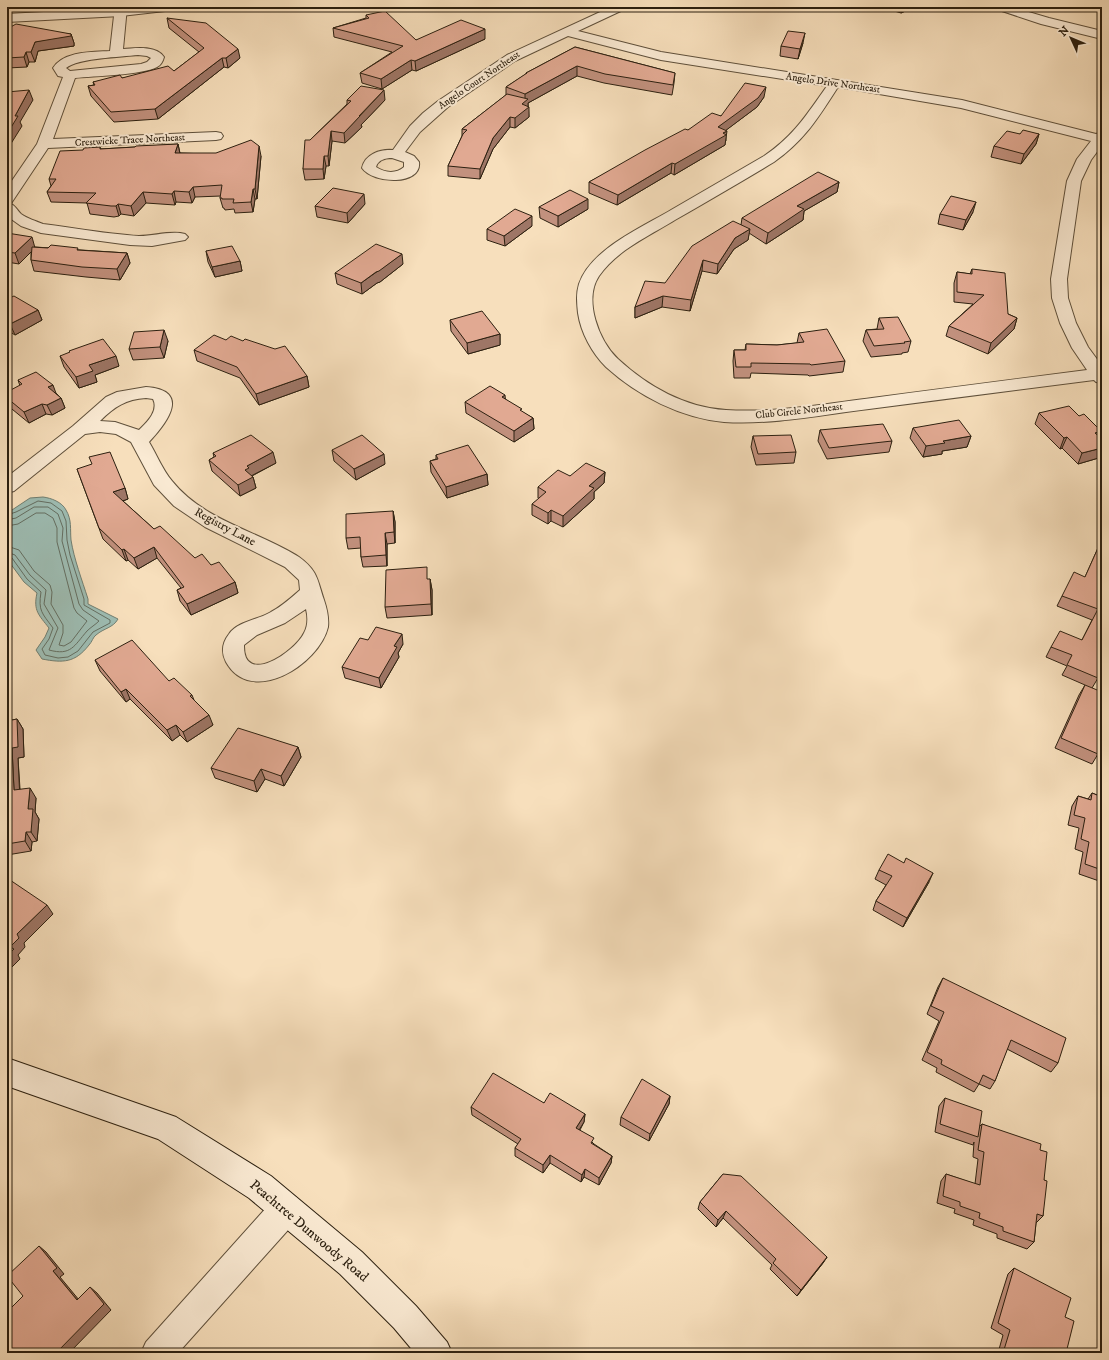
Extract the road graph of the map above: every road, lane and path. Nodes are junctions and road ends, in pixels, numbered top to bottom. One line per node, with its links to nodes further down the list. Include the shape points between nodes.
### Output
1 (165, 7): 4 (street)
2 (621, 7): 6 (street, Angelo Court Northeast)
3 (1000, 7): 7 (street)
4 (120, 9): 5 (street); 8 (street)
5 (7, 18)
6 (566, 32): 10 (street, Angelo Drive Northeast, via 661,56); 14 (street, Angelo Court Northeast, via 511,58 443,104 415,129)
7 (1102, 35)
8 (116, 54): 9 (street, via 66,62 59,68 63,73); 9 (street, via 147,52 155,54 158,61 141,68)
9 (70, 75): 13 (street)
10 (835, 83): 12 (street, Angelo Drive Northeast, via 962,104); 18 (street, Club Circle Northeast, via 802,131 785,148 626,243 604,260 592,275 585,290 585,312 592,336 611,363 642,387 665,399 690,409 724,416 788,414)
11 (216, 136): 13 (street, Crestwicke Trace Northeast)
12 (1101, 137): 18 (street, via 1084,159 1074,181 1059,279 1060,298 1068,323 1080,348)
13 (44, 144): 15 (street)
14 (397, 154)
15 (7, 200)
16 (7, 207): 17 (street, via 16,217 41,228 130,240 152,241)
17 (180, 237)
18 (1100, 376)
19 (80, 430): 20 (street, via 90,426 109,428 127,432); 20 (street, via 116,399 137,392 161,396 164,406 159,418); 21 (street)
20 (140, 441): 22 (street, Registry Lane, via 158,477 185,505 203,517 287,558 308,578)
21 (7, 487)
22 (311, 592)
23 (7, 1072): 24 (street, Peachtree Dunwoody Road, via 166,1127 260,1187)
24 (286, 1209): 25 (street); 26 (street, Peachtree Dunwoody Road, via 351,1263 405,1317)
25 (157, 1353)
26 (436, 1353)

